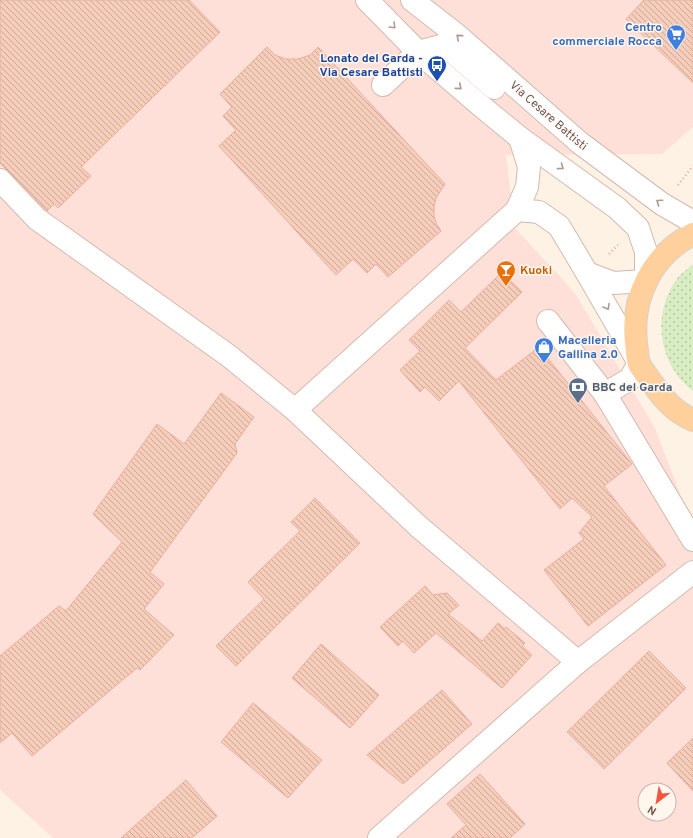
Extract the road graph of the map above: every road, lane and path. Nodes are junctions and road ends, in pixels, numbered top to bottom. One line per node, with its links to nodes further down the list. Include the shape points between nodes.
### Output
1 (367, 0): 3 (street, one-way to 3)
2 (412, 0): 5 (street, Via Cesare Battisti, one-way to 2, via 457,35)
3 (418, 52): 4 (street); 5 (street, via 444,45 518,107); 6 (street, one-way to 6)
4 (383, 85)
5 (540, 109): 11 (street, Via Cesare Battisti, one-way to 5, via 662,204 580,143)
6 (520, 138): 10 (street, via 529,167 528,186); 12 (street, one-way to 12, via 617,208)
7 (693, 166): 9 (path)
8 (0, 180): 19 (street, via 37,219 228,356)
9 (673, 191)
10 (517, 210): 14 (street, via 539,212 559,226); 19 (street)
11 (693, 222)
12 (638, 228): 14 (path); 15 (street, via 646,252)
13 (693, 234): 15 (main road, via 660,258)
14 (587, 273): 15 (street, via 613,283); 17 (street, one-way to 17)
15 (646, 280): 17 (main road, via 637,306 635,332)
16 (548, 321): 18 (street)
17 (639, 363): 18 (street, via 630,379); 20 (main road, via 664,400)
18 (605, 394): 21 (street)
19 (295, 410): 23 (street, via 418,526)
20 (693, 420)
21 (693, 540)
22 (693, 572): 23 (street)
23 (578, 662): 24 (street)
24 (379, 838)

